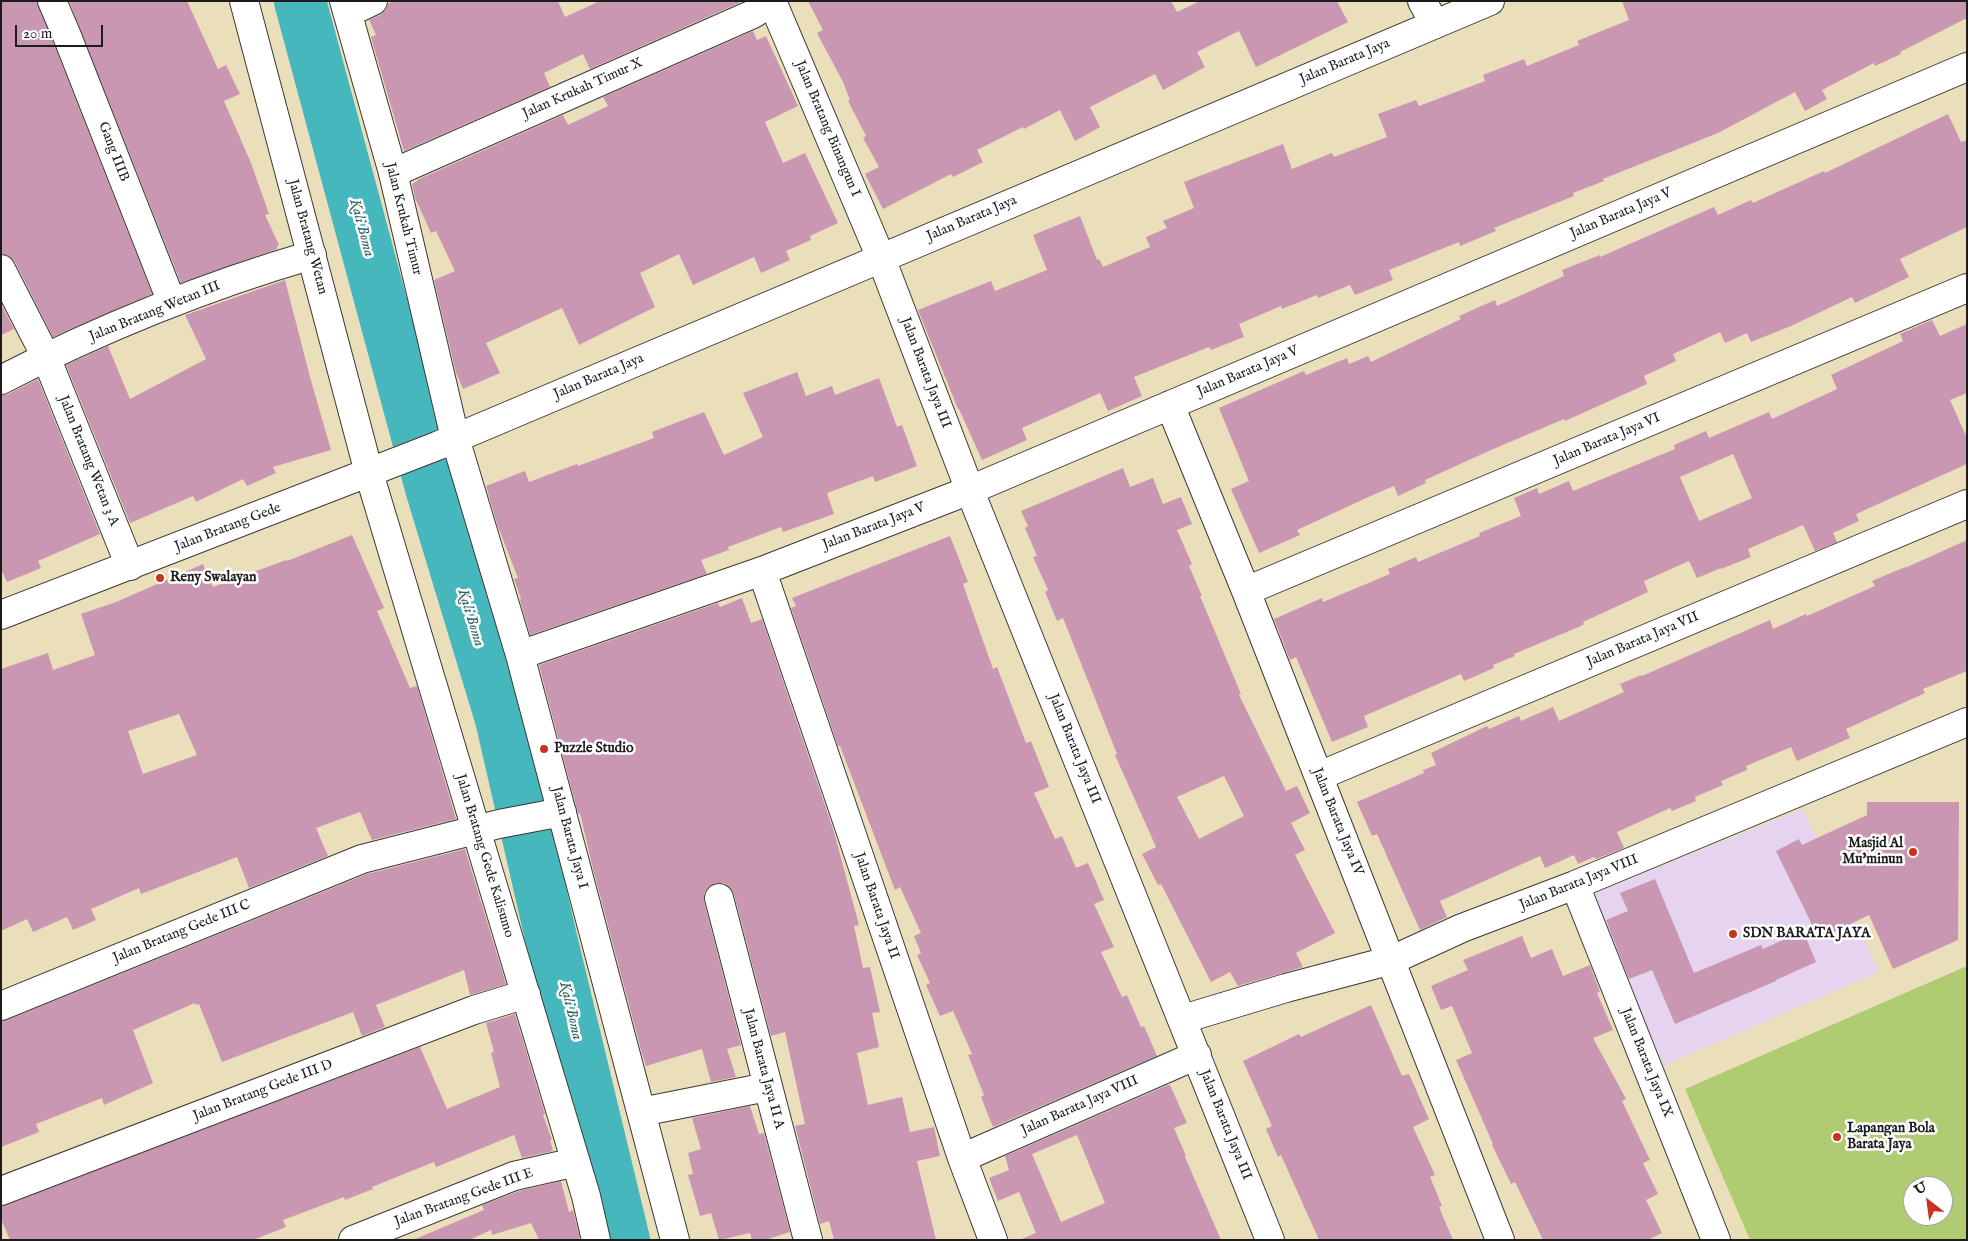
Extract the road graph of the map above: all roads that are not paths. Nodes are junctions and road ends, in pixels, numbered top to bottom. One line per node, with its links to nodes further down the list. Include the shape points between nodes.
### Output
1 (52, 1): 14 (street, Gang IIIB)
2 (244, 1): 10 (street, Jalan Bratang Wetan)
3 (373, 1): 6 (street)
4 (1490, 1): 7 (street, Jalan Barata Jaya)
5 (772, 2): 9 (street, Jalan Krukah Timur X, via 744,18); 11 (street, Jalan Bratang Binangun I)
6 (346, 7): 9 (street, Jalan Krukah Timur)
7 (1428, 13): 11 (street, Jalan Barata Jaya)
8 (1967, 67): 17 (street, Jalan Barata Jaya V)
9 (392, 173): 18 (street, Jalan Krukah Timur)
10 (312, 255): 14 (street, Jalan Bratang Wetan III); 19 (street, Jalan Bratang Wetan)
11 (881, 258): 18 (street, Jalan Barata Jaya); 20 (street, Jalan Barata Jaya III)
12 (1, 269): 15 (street, Jalan Bratang Wetan 3 A)
13 (1967, 288): 24 (street, Jalan Barata Jaya VI)
14 (172, 303): 15 (street, Jalan Bratang Wetan III)
15 (46, 356): 16 (street, Jalan Bratang Wetan III); 22 (street, Jalan Bratang Wetan 3 A)
16 (1, 380)
17 (1170, 405): 20 (street, Jalan Barata Jaya V); 24 (street, Jalan Barata Jaya IV)
18 (446, 442): 19 (street, Jalan Bratang Gede); 26 (street, Jalan Barata Jaya I)
19 (374, 471): 22 (street, Jalan Bratang Gede); 30 (street, Jalan Bratang Gede Kalisumo)
20 (970, 490): 23 (street, Jalan Barata Jaya V); 36 (street, Jalan Barata Jaya III)
21 (1967, 504): 28 (street, Jalan Barata Jaya VII)
22 (130, 566): 25 (street, Jalan Bratang Gede)
23 (762, 571): 26 (street, Jalan Barata Jaya V); 40 (street, Jalan Barata Jaya II)
24 (1246, 591): 28 (street, Jalan Barata Jaya IV)
25 (1, 616)
26 (520, 655): 29 (street, Jalan Barata Jaya I)
27 (1967, 722): 31 (street, Jalan Barata Jaya VIII)
28 (1319, 776): 33 (street, Jalan Barata Jaya IV)
29 (550, 814): 30 (street, Jalan Bratang Gede III C); 39 (street, Jalan Barata Jaya I)
30 (488, 827): 34 (street, Jalan Bratang Gede Kalisumo); 35 (street, Jalan Bratang Gede III C, via 362,859)
31 (1575, 885): 33 (street, Jalan Barata Jaya VIII, via 1462,928); 50 (street, Jalan Barata Jaya IX)
32 (719, 898): 38 (street, Jalan Barata Jaya II A)
33 (1392, 960): 36 (street, Jalan Barata Jaya VIII); 49 (street, Jalan Barata Jaya IV)
34 (526, 994): 41 (street, Jalan Bratang Gede Kalisumo); 42 (street, Jalan Bratang Gede III D, via 474,1010)
35 (1, 1006)
36 (1183, 1020): 37 (street, Jalan Barata Jaya III)
37 (1197, 1055): 40 (street, Jalan Barata Jaya VIII); 48 (street, Jalan Barata Jaya III)
38 (767, 1086): 39 (street); 46 (street, Jalan Barata Jaya II A)
39 (641, 1112): 45 (street, Jalan Barata Jaya I)
40 (962, 1158): 47 (street, Jalan Barata Jaya II)
41 (576, 1162): 43 (street, Jalan Bratang Gede III E, via 514,1176); 44 (street, Jalan Bratang Gede Kalisumo)
42 (1, 1192)
43 (353, 1240)
44 (596, 1240)
45 (675, 1240)
46 (808, 1240)
47 (994, 1240)
48 (1270, 1240)
49 (1500, 1240)
50 (1716, 1240)

